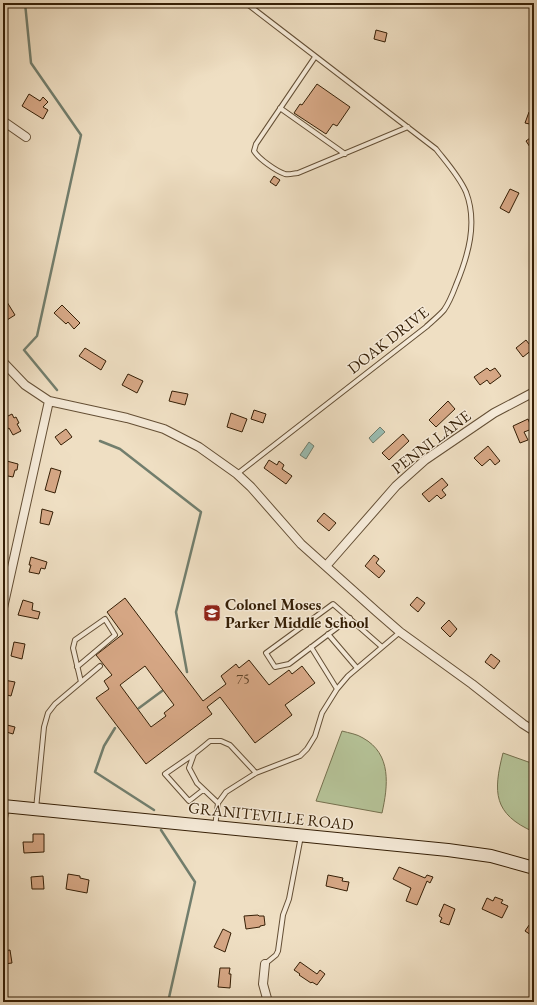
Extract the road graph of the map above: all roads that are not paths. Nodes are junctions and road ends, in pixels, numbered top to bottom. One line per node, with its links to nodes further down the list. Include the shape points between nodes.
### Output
1 (246, 3): 2 (lane, DOAK DRIVE)
2 (315, 57): 3 (lane); 5 (lane, DOAK DRIVE)
3 (280, 108): 7 (lane); 7 (lane, via 254,150 279,172 298,173)
4 (3, 120): 6 (street)
5 (408, 127): 7 (lane); 11 (lane, DOAK DRIVE, via 436,149 454,171 466,192 471,229 468,250 452,296 444,310 426,327)
6 (26, 137)
7 (344, 154)
8 (3, 362): 10 (street, via 25,385)
9 (534, 392): 12 (street, PENNI LANE, via 494,413 425,460 396,486)
10 (49, 400): 11 (street, via 127,418 164,430 199,447); 13 (street)
11 (237, 474): 12 (street, via 301,544)
12 (326, 566): 15 (street)
13 (3, 608)
14 (350, 618): 16 (lane); 17 (lane, via 333,604 266,653 275,667 289,664); 18 (lane)
15 (400, 632): 18 (lane); 24 (street)
16 (328, 634): 17 (lane); 21 (lane)
17 (311, 647): 23 (lane)
18 (382, 647): 21 (lane)
19 (100, 666): 22 (lane)
20 (77, 667): 20 (lane, via 73,648 75,640 105,619 116,635); 22 (lane)
21 (356, 668): 23 (lane)
22 (80, 682): 29 (lane, via 48,712 44,727)
23 (337, 689): 26 (lane, via 322,713 315,736 307,749 300,756)
24 (534, 731)
25 (194, 754): 26 (lane, via 210,741 221,742 230,745); 27 (lane, via 190,768 197,783); 27 (lane, via 165,774 189,801)
26 (256, 773): 28 (lane, via 226,792)
27 (204, 790): 28 (lane)
28 (218, 803): 31 (lane)
29 (36, 809): 30 (main road, GRANITEVILLE ROAD); 31 (main road, GRANITEVILLE ROAD)
30 (4, 810)
31 (215, 827): 32 (main road, GRANITEVILLE ROAD)
32 (301, 836): 33 (main road, GRANITEVILLE ROAD, via 448,850 491,856); 34 (lane, via 289,899 283,915 278,951)
33 (534, 868)
34 (265, 964): 35 (street, via 263,984)
35 (268, 1002)

